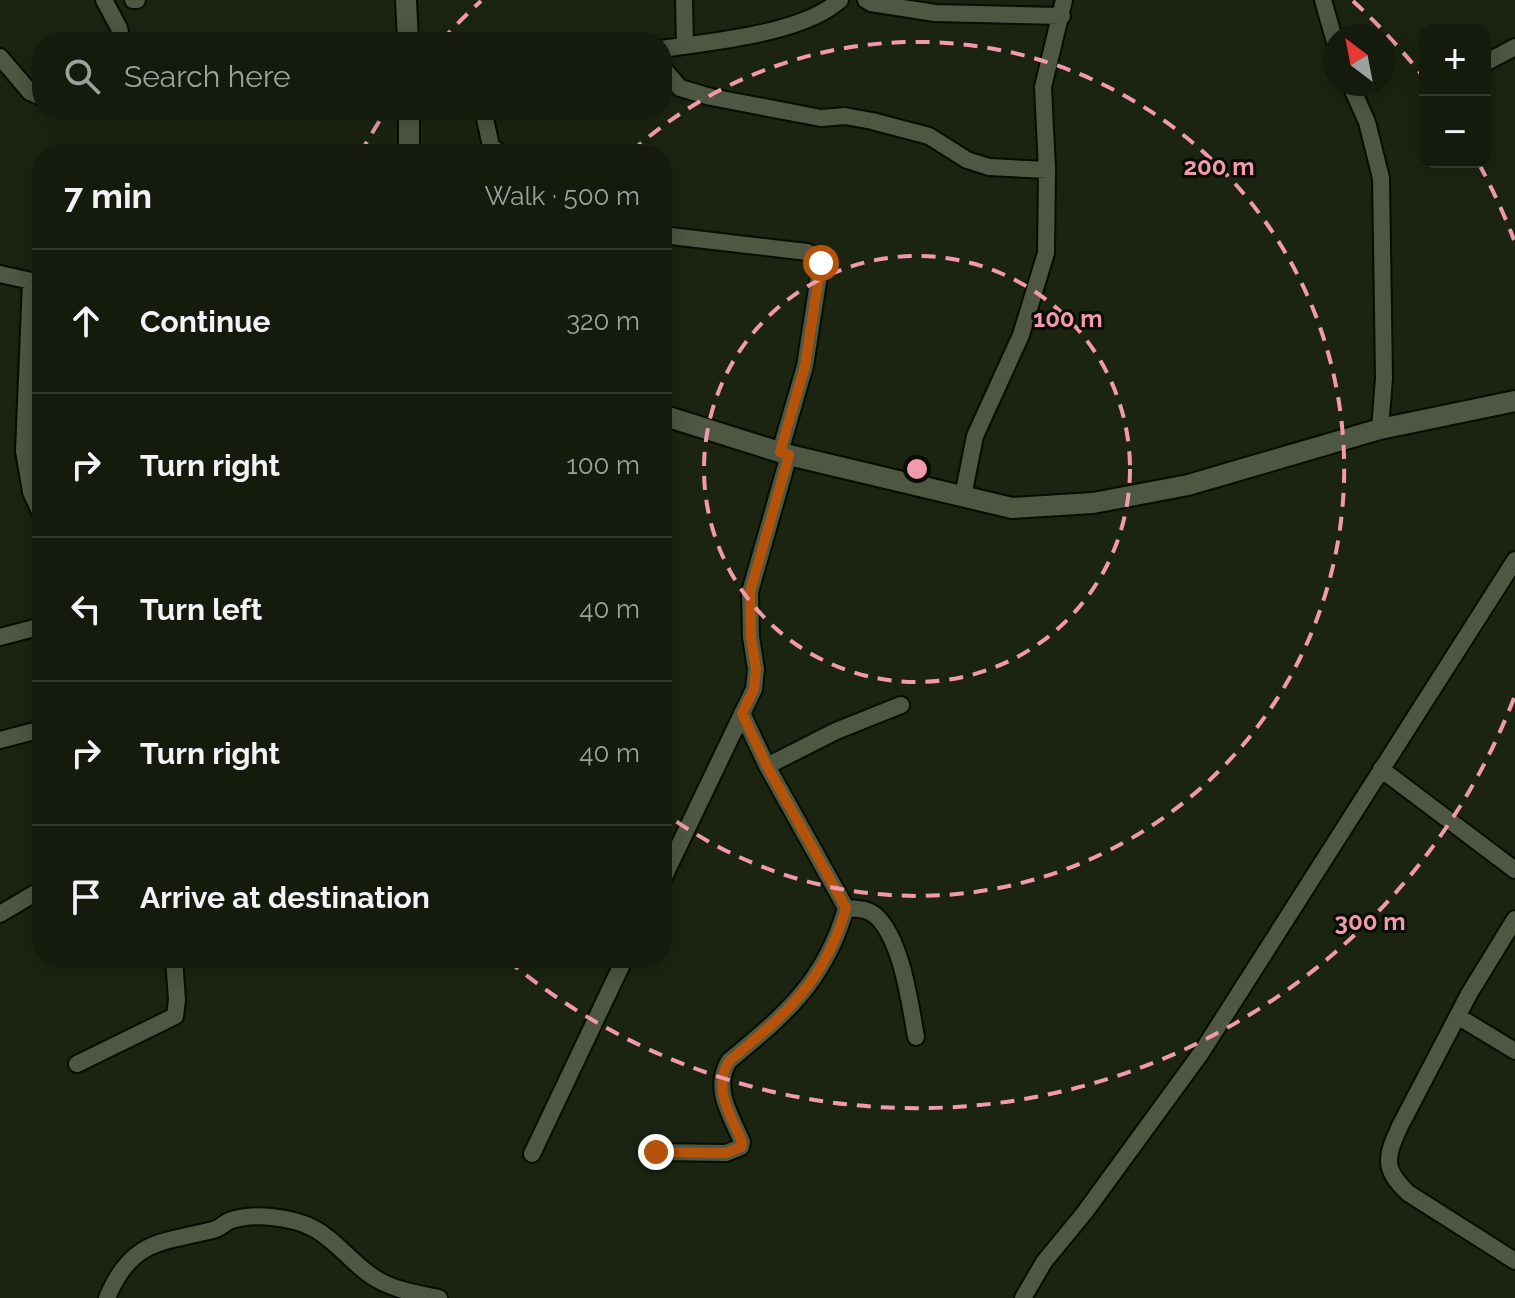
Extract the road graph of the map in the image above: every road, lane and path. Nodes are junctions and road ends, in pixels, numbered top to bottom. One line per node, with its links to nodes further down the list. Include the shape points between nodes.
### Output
1 (104, 0): 10 (street)
2 (406, 0): 11 (street)
3 (684, 0): 12 (street)
4 (840, 0): 12 (street, via 792,25)
5 (866, 0): 7 (street)
6 (1323, 0): 9 (street)
7 (918, 6): 8 (street)
8 (1063, 8): 24 (street, via 1043,87)
9 (1330, 24)
10 (120, 32)
11 (408, 32)
12 (685, 45): 13 (street)
13 (672, 47)
14 (1515, 47): 16 (street)
15 (0, 57): 18 (street)
16 (1491, 60)
17 (672, 79): 24 (street, via 680,88 711,97 821,118 845,116 929,136 989,167)
18 (32, 93)
19 (1355, 96): 31 (street, via 1381,178)
20 (409, 120): 22 (street)
21 (485, 120): 23 (street)
22 (409, 144)
23 (491, 144)
24 (1047, 170): 34 (street, via 1046,253 1021,335 975,436)
25 (672, 236): 32 (street, via 807,252 821,263)
26 (0, 274): 27 (street)
27 (32, 279)
28 (32, 337): 33 (street, via 24,451)
29 (1515, 401): 31 (street)
30 (672, 418): 32 (street)
31 (1380, 429): 34 (street, via 1188,485 1093,503 1012,508)
32 (784, 453): 34 (street); 39 (street, via 750,592 756,669 754,689)
33 (32, 494)
34 (963, 496)
35 (1515, 560): 43 (street)
36 (32, 629): 37 (street)
37 (0, 637)
38 (901, 705): 42 (street)
39 (742, 713): 42 (street); 44 (street)
40 (32, 732): 41 (street)
41 (0, 740)
42 (767, 766): 47 (street)
43 (1381, 769): 45 (street); 61 (street, via 1201,1053 1044,1262)
44 (672, 860)
45 (1515, 870)
46 (32, 895): 48 (street)
47 (846, 908): 53 (street, via 866,910 889,934); 56 (street, via 837,941 815,977 784,1016 723,1070 723,1098 741,1147 726,1153)
48 (0, 914)
49 (1515, 919): 52 (street)
50 (175, 968): 55 (street, via 175,1016)
51 (620, 968): 57 (street)
52 (1459, 1017): 54 (street); 58 (street, via 1400,1126 1388,1166 1408,1193)
53 (916, 1037)
54 (1515, 1051)
55 (77, 1064)
56 (656, 1152)
57 (532, 1154)
58 (1515, 1261)
59 (107, 1298): 60 (street, via 130,1260 158,1242 261,1216 315,1229 378,1281)
60 (439, 1298)
61 (1023, 1298)

